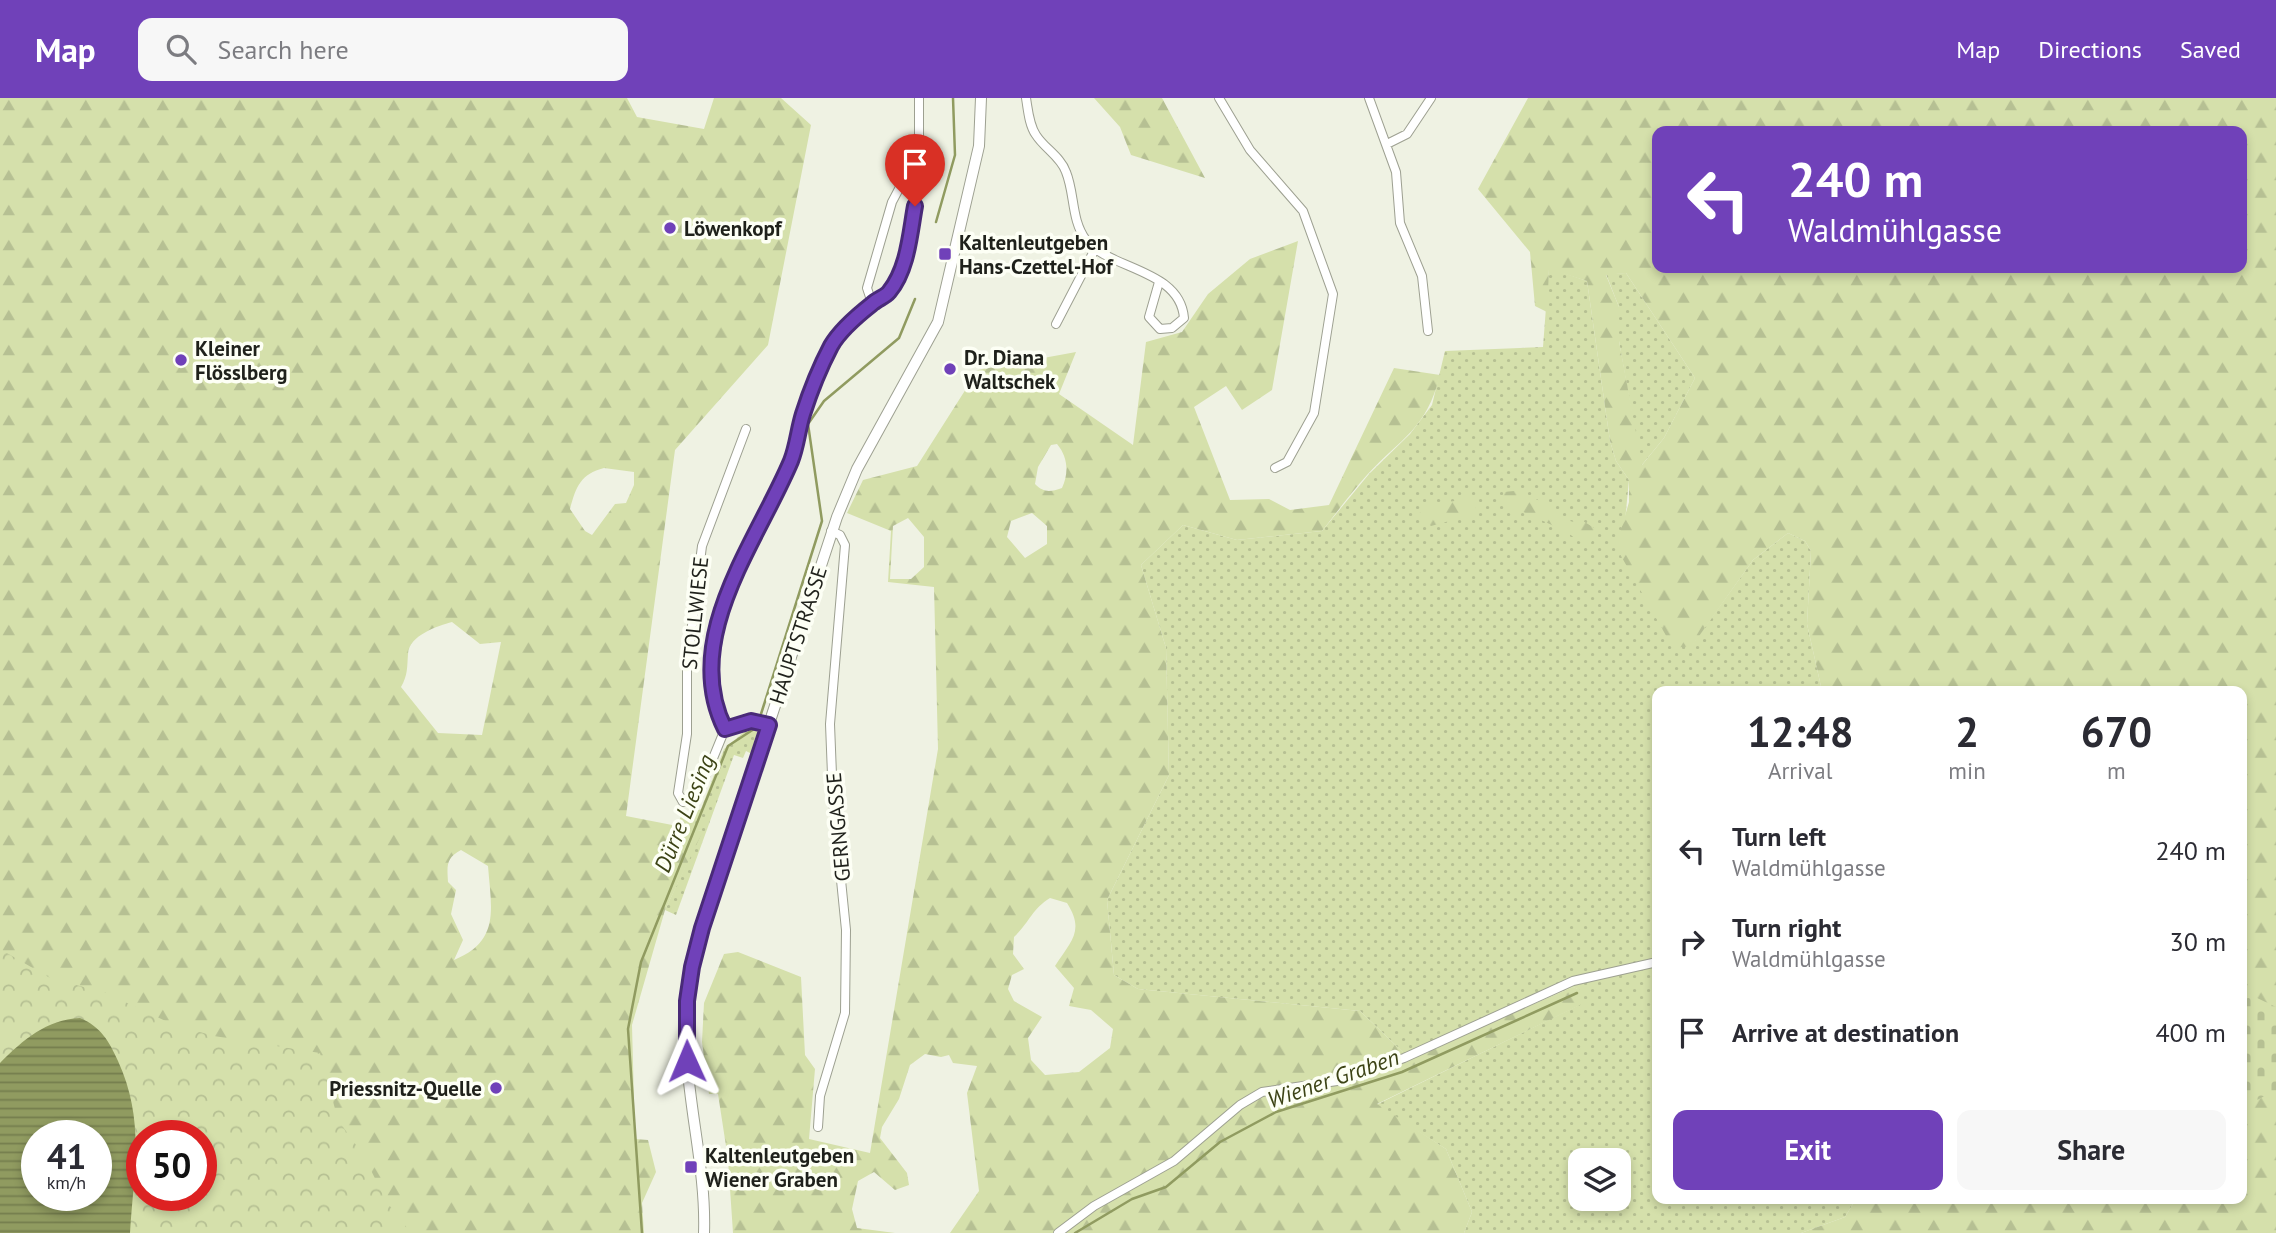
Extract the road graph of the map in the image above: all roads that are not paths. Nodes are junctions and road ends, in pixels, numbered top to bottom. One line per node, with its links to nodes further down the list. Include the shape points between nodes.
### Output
1 (919, 98): 8 (street)
2 (981, 98): 16 (main road, HAUPTSTRASSE, via 979,146 938,322 857,469)
3 (1026, 98): 9 (street, via 1035,134 1067,173 1075,219)
4 (1219, 98): 15 (street, via 1250,150 1303,211 1332,294 1314,414 1287,462)
5 (1369, 98): 7 (street)
6 (1431, 98): 7 (street, via 1408,134)
7 (1387, 144): 13 (street, via 1396,172 1400,223 1422,276)
8 (918, 153): 11 (street, via 892,201 867,288); 11 (street, via 907,250 888,294)
9 (1095, 248): 10 (street); 12 (street)
10 (1159, 282): 10 (street, via 1149,317 1160,329 1172,328 1184,313)
11 (872, 303): 18 (street, via 843,331 825,358 792,458 725,596 711,682)
12 (1056, 324)
13 (1428, 331)
14 (746, 429): 18 (street, STOLLWIESE, via 702,546 687,665 687,734 678,793 683,802 700,790)
15 (1275, 468)
16 (831, 531): 17 (main road, HAUPTSTRASSE); 20 (street, GERNGASSE, via 840,535 845,545 830,724 846,930 845,1013 820,1096)
17 (766, 724): 18 (street, via 751,721); 21 (main road, HAUPTSTRASSE, via 702,928 687,1001 687,1061)
18 (725, 729)
19 (1652, 963): 22 (street, via 1573,981 1404,1058 1344,1080 1262,1092 1174,1161 1094,1206)
20 (818, 1127)
21 (705, 1233)
22 (1058, 1233)

